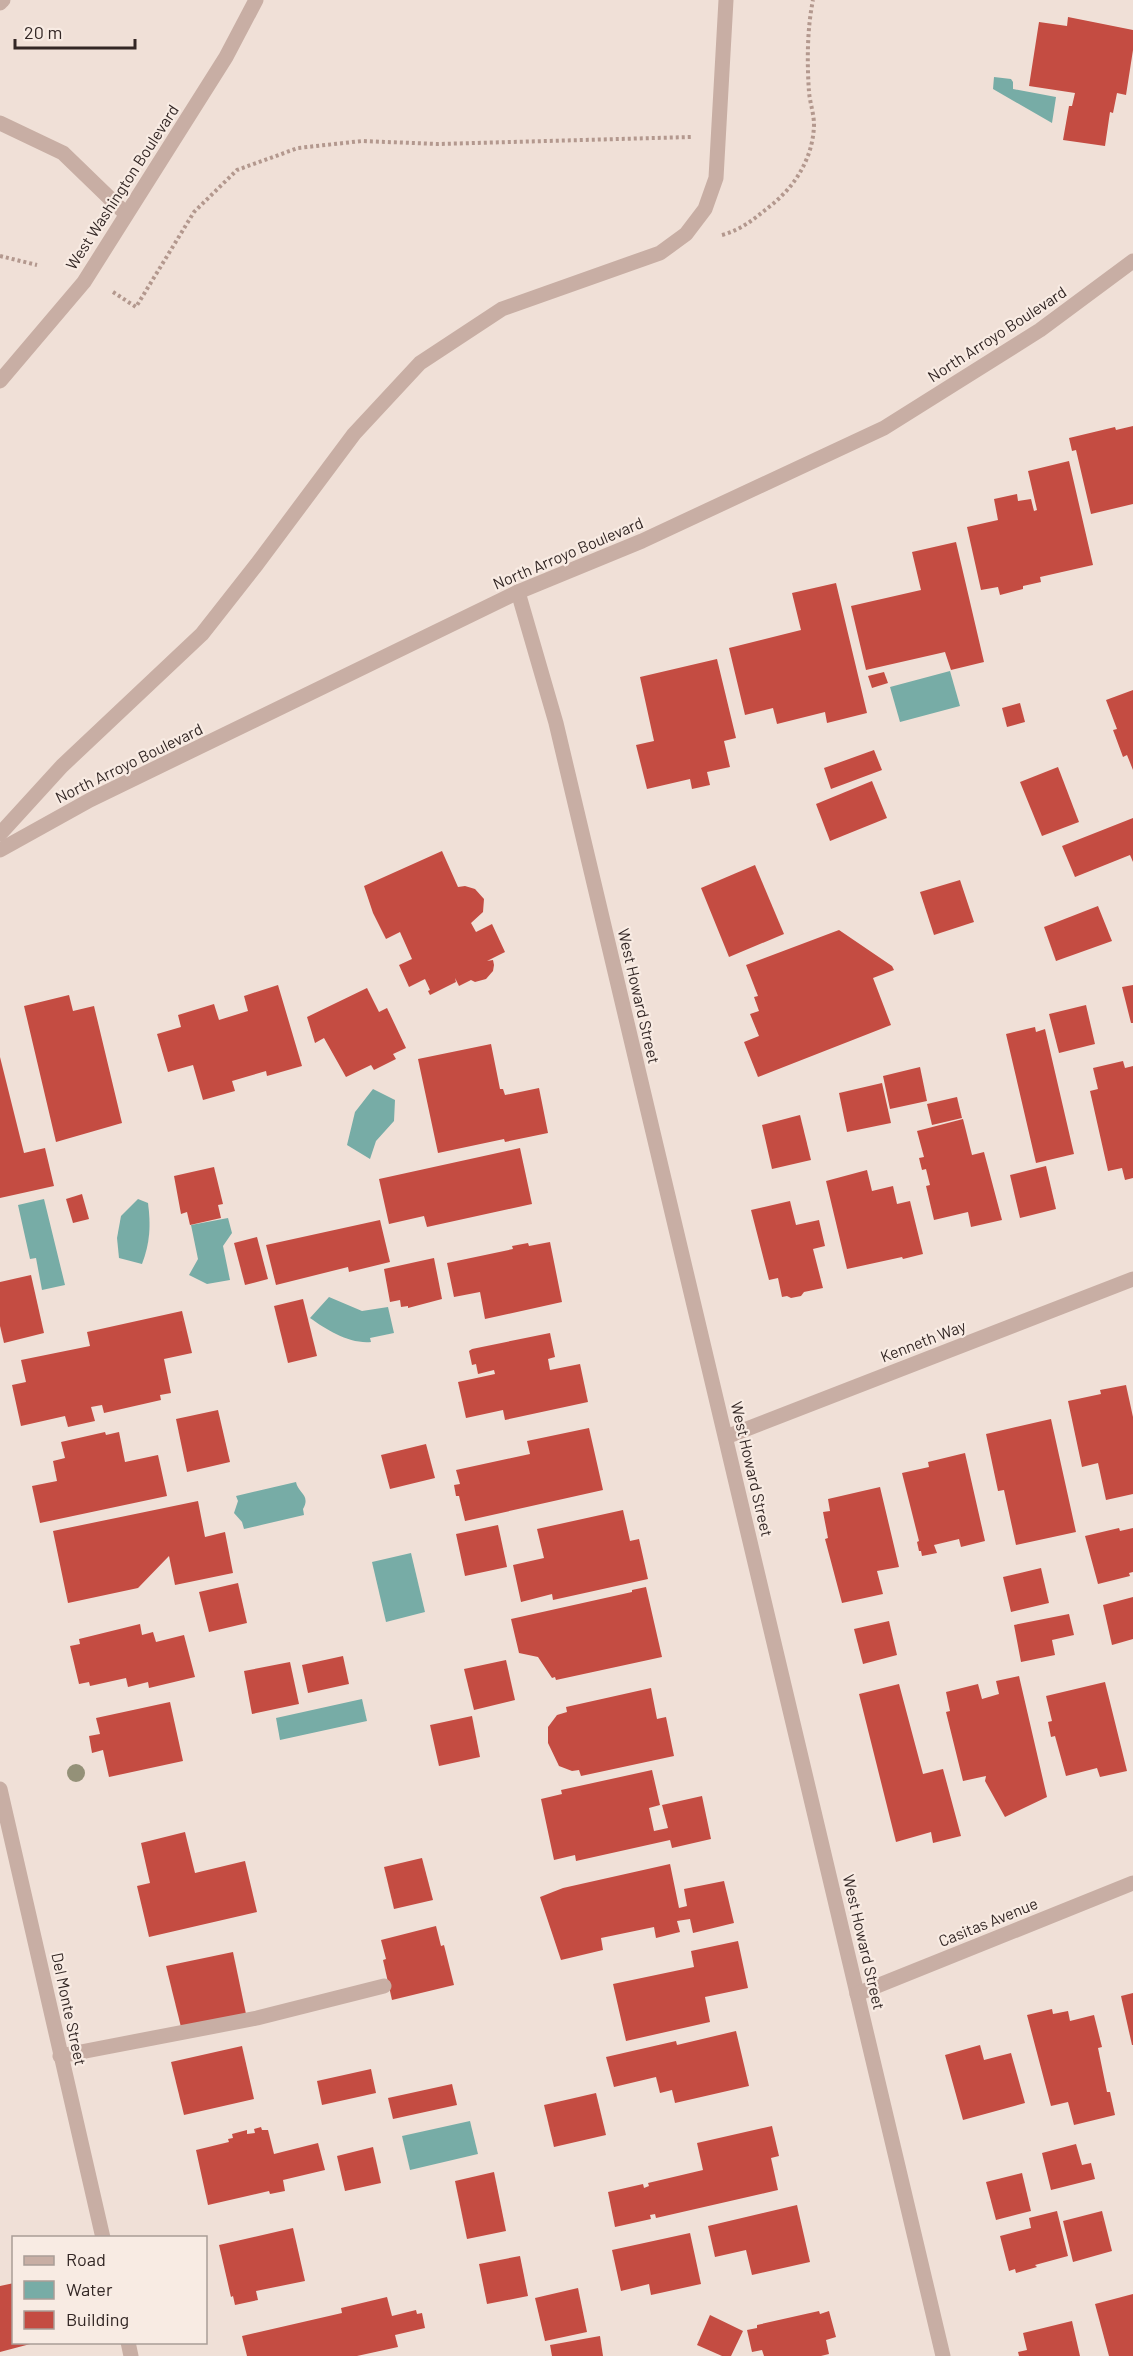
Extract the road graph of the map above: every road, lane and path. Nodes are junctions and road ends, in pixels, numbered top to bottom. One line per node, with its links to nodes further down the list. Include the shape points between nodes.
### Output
1 (255, 0): 6 (street, West Washington Boulevard, via 226,57)
2 (726, 0): 5 (street)
3 (813, 0): 7 (path, via 809,92 814,124 809,154 795,182 738,231 716,237)
4 (0, 123): 6 (street, via 63,153)
5 (718, 135): 7 (street, via 716,178 705,209); 11 (path, via 438,144 362,141 298,148 237,170 194,212 136,307)
6 (126, 214): 12 (street, West Washington Boulevard, via 84,282)
7 (693, 225): 14 (street, via 660,253 502,309 420,363 354,434 202,634 62,766)
8 (0, 256): 10 (path)
9 (1133, 261): 13 (street, North Arroyo Boulevard, via 1040,330 884,428 642,541)
10 (37, 265)
11 (113, 292)
12 (0, 381)
13 (518, 592): 15 (street, North Arroyo Boulevard, via 90,800); 17 (street, West Howard Street, via 556,723)
14 (0, 834)
15 (0, 850)
16 (1133, 1279): 17 (street, Kenneth Way)
17 (726, 1437): 21 (street, West Howard Street)
18 (0, 1789): 22 (street, Del Monte Street)
19 (1133, 1883): 21 (street, Casitas Avenue)
20 (384, 1986): 22 (street, via 257,2018)
21 (857, 1994): 24 (street, West Howard Street)
22 (60, 2056): 23 (street, Del Monte Street)
23 (103, 2236)
24 (944, 2356)

